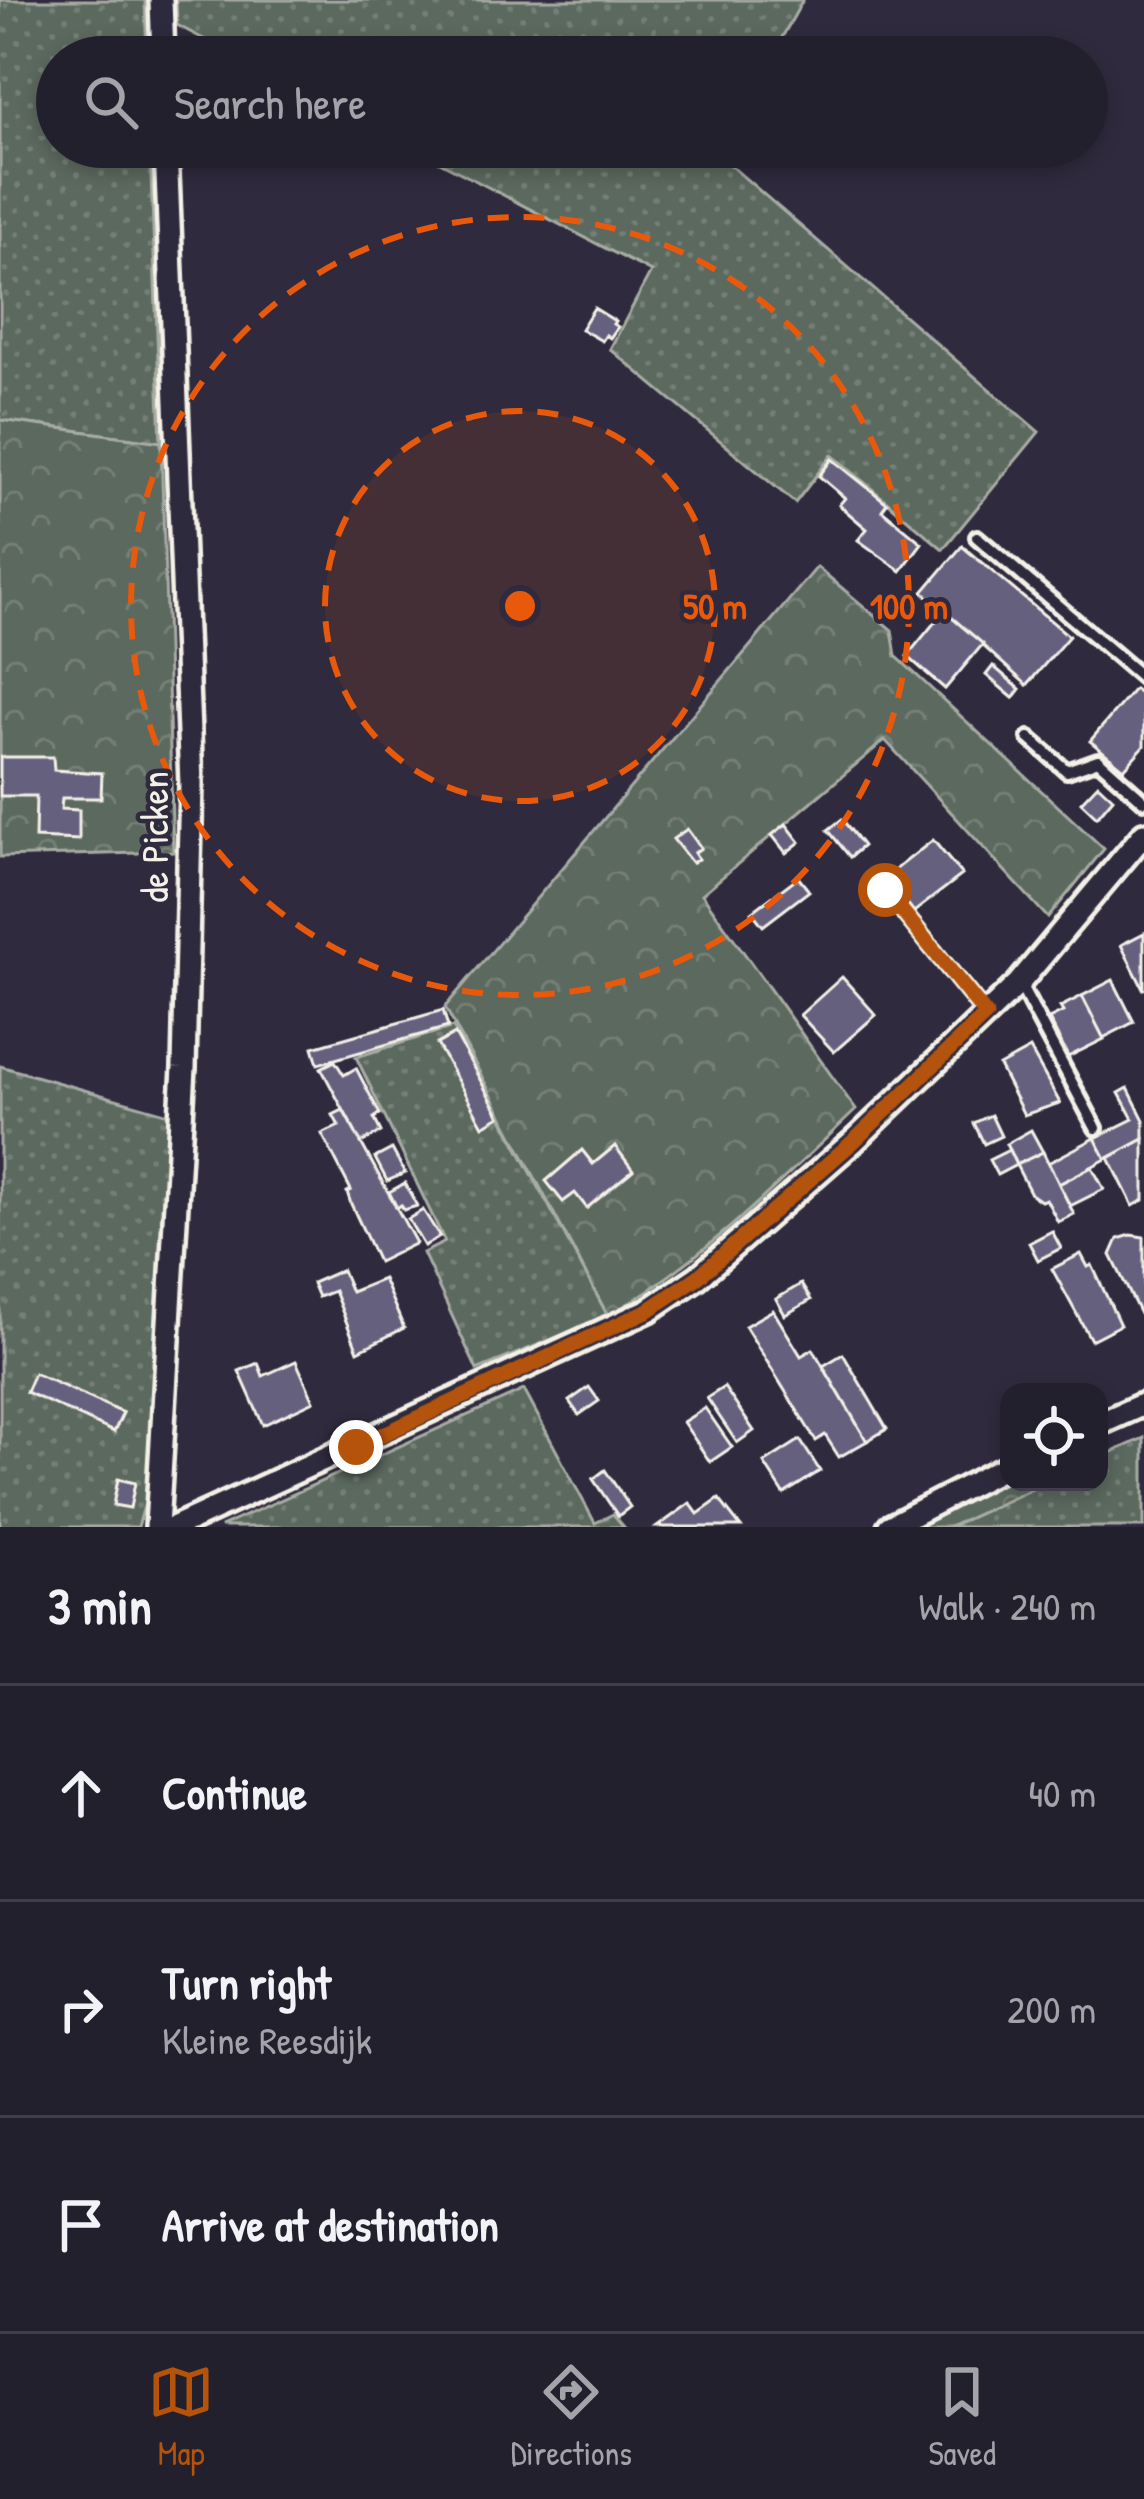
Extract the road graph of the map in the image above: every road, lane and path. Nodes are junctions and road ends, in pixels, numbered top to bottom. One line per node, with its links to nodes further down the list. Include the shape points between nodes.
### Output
1 (160, 0): 2 (street)
2 (162, 36)
3 (167, 168): 16 (street, de Picken, via 191,784)
4 (976, 537): 5 (lane)
5 (1144, 679)
6 (1028, 738): 7 (lane, via 1067,771 1098,760)
7 (1144, 801)
8 (1144, 834): 10 (street)
9 (885, 890): 11 (lane)
10 (1019, 983): 11 (street); 12 (lane)
11 (986, 1015): 17 (street, via 803,1186 649,1310)
12 (1096, 1128)
13 (1144, 1404): 14 (street)
14 (1108, 1420)
15 (1000, 1470): 18 (street)
16 (157, 1527)
17 (175, 1527)
18 (889, 1527)

